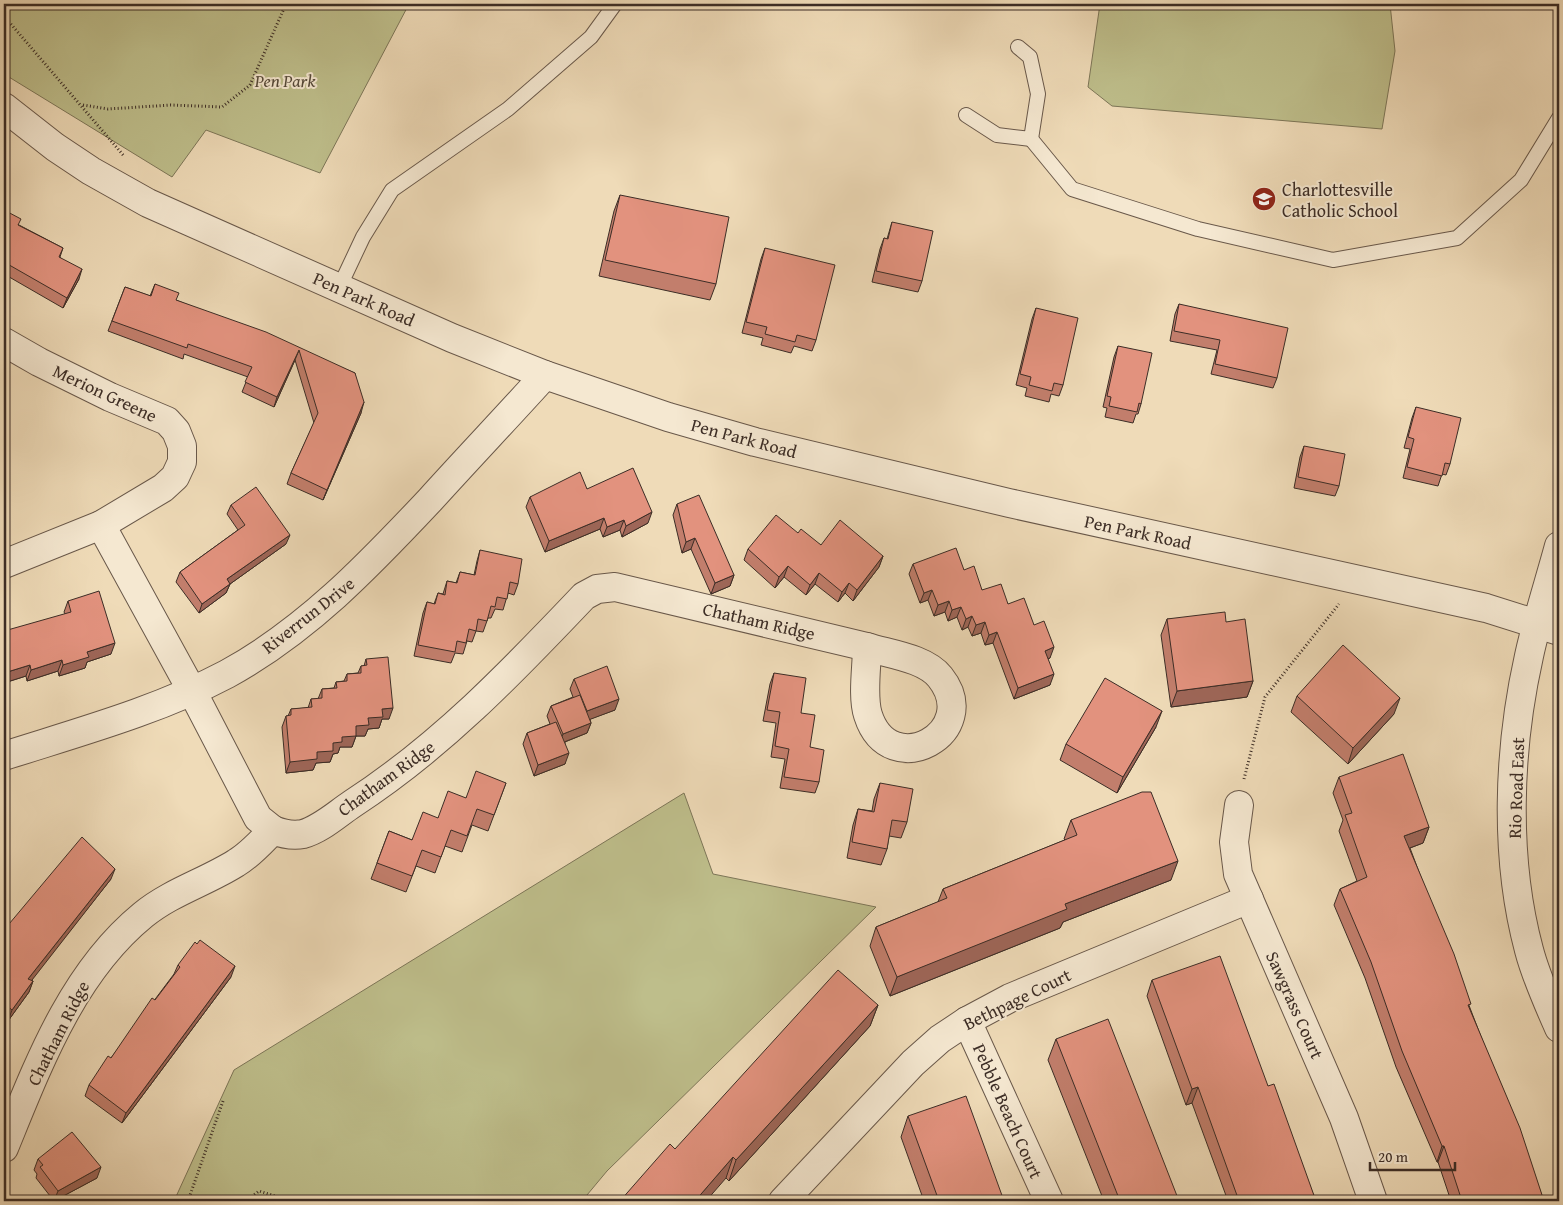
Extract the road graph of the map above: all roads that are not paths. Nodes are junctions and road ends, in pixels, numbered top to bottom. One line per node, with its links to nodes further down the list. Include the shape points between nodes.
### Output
1 (615, 4): 7 (lane, via 591,37 508,109 392,190 363,236)
2 (1018, 47): 6 (lane, via 1030,57 1038,94)
3 (4, 107): 7 (street, Pen Park Road, via 55,148 148,204)
4 (966, 115): 6 (lane, via 997,135)
5 (1559, 118): 6 (lane, via 1521,180 1457,238 1333,260 1198,229 1072,189)
6 (1031, 139)
7 (339, 288): 9 (street, Pen Park Road)
8 (4, 342): 10 (street, Merion Greene, via 110,397 167,421 176,431 182,446 182,462 175,477 163,488)
9 (545, 375): 13 (street, Pen Park Road, via 668,417 755,442 1009,504 1486,608); 15 (street, Riverrun Drive, via 353,581 280,641)
10 (101, 525): 12 (street, Merion Greene); 15 (street)
11 (1559, 546): 13 (street, Rio Road East)
12 (4, 564)
13 (1548, 627): 21 (street, Rio Road East, via 1526,672 1517,734 1514,855 1529,951)
14 (867, 647): 18 (street, Chatham Ridge, via 615,587 597,589 584,596 452,729 387,781 303,834 286,835)
15 (192, 691): 16 (street, Riverrun Drive); 18 (street, via 258,818)
16 (4, 756)
17 (1239, 805): 19 (street, Sawgrass Court, via 1234,859)
18 (274, 830): 22 (street, Chatham Ridge, via 237,863 171,895 143,915 89,971 66,1008)
19 (1248, 899): 20 (street, Bethpage Court, via 1010,998); 25 (street, Sawgrass Court, via 1344,1118)
20 (967, 1021): 23 (street, Bethpage Court, via 913,1063); 24 (street, Pebble Beach Court)
21 (1559, 1028)
22 (4, 1148)
23 (783, 1201)
24 (1049, 1201)
25 (1373, 1201)

